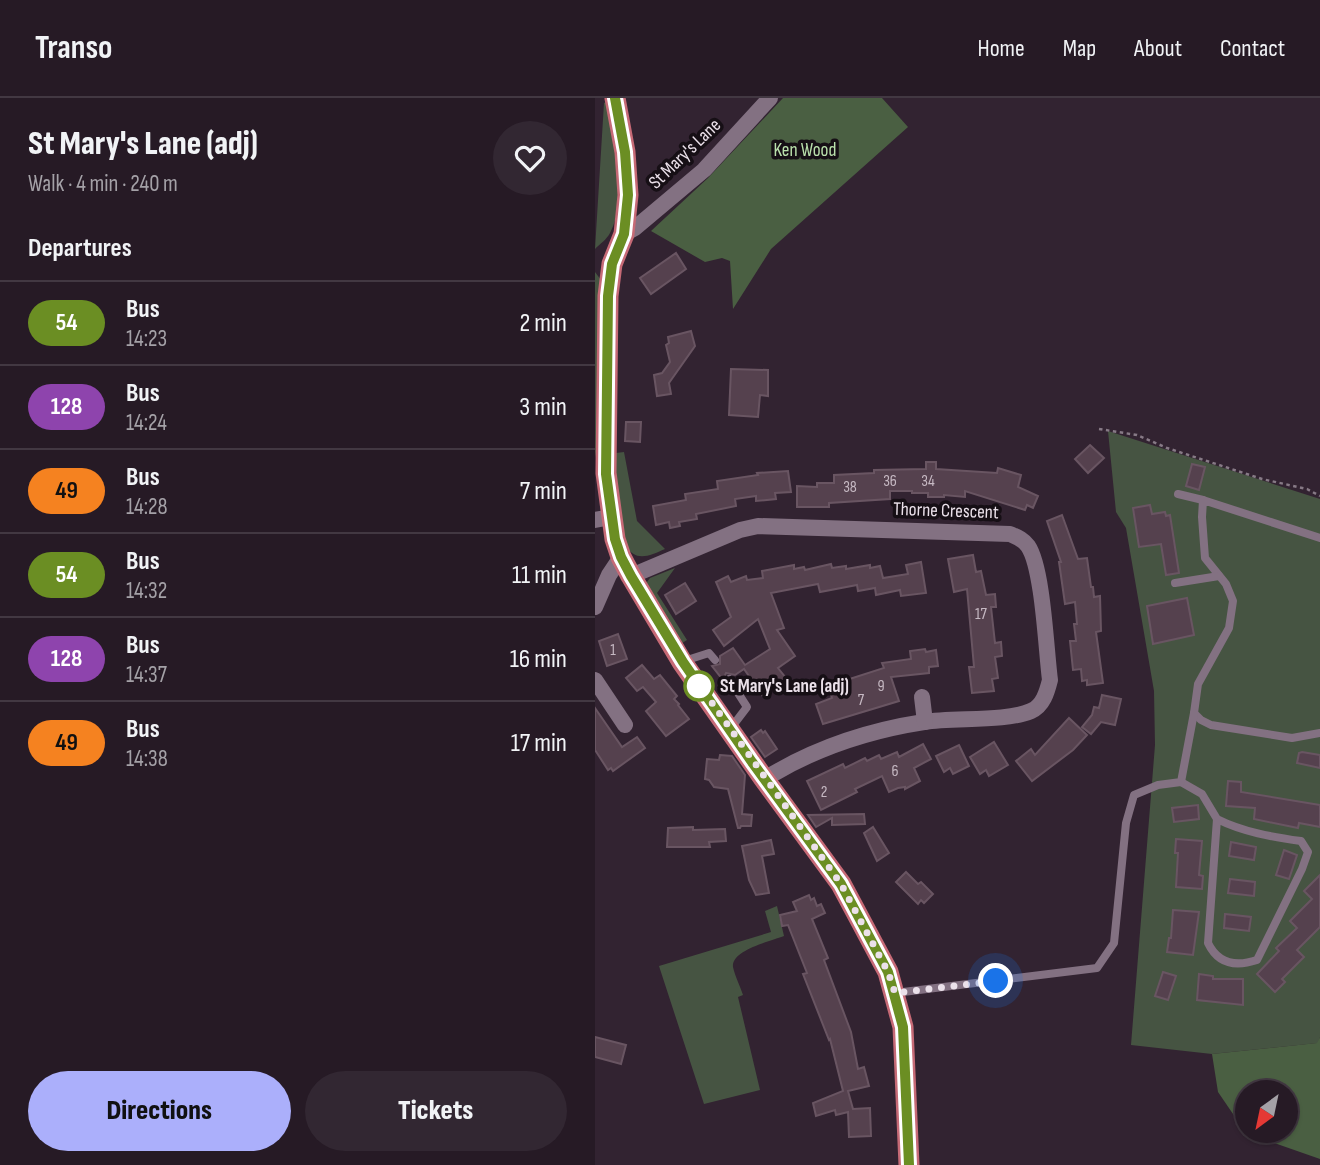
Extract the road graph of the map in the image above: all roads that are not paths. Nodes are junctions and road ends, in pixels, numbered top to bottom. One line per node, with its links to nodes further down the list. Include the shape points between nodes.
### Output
1 (615, 98): 3 (main road, via 628,195)
2 (770, 98): 3 (street, St Mary's Lane, via 704,170)
3 (624, 234): 4 (main road)
4 (603, 264): 7 (main road, via 608,296)
5 (1178, 494): 6 (lane)
6 (1203, 500): 8 (lane); 11 (lane, via 1205,558)
7 (603, 519): 9 (main road)
8 (1320, 538)
9 (621, 557): 10 (main road); 13 (street)
10 (631, 576): 15 (main road); 20 (street, Thorne Crescent, via 758,526 1010,534 1019,538 1027,544 1037,569 1047,694 1034,710 1017,715)
11 (1219, 576): 12 (lane); 19 (lane, via 1233,601 1229,628 1198,684)
12 (1175, 583)
13 (595, 607)
14 (715, 660): 15 (lane, via 709,653)
15 (683, 662): 22 (main road)
16 (729, 679): 22 (lane, via 747,707)
17 (595, 680): 21 (street)
18 (922, 697): 20 (street)
19 (1194, 713): 23 (lane, via 1211,725 1292,738); 25 (lane)
20 (925, 722): 24 (street, Thorne Crescent, via 823,749)
21 (625, 725)
22 (729, 730): 27 (main road, via 841,884)
23 (1320, 733)
24 (772, 774)
25 (1181, 782): 26 (lane, via 1202,794); 27 (lane, via 1134,795 1126,822 1114,943 1097,968)
26 (1217, 819): 26 (lane, via 1208,943 1213,953 1229,964 1243,965 1257,960 1308,852 1301,841)
27 (895, 993): 28 (main road, via 903,1027)
28 (909, 1165)

